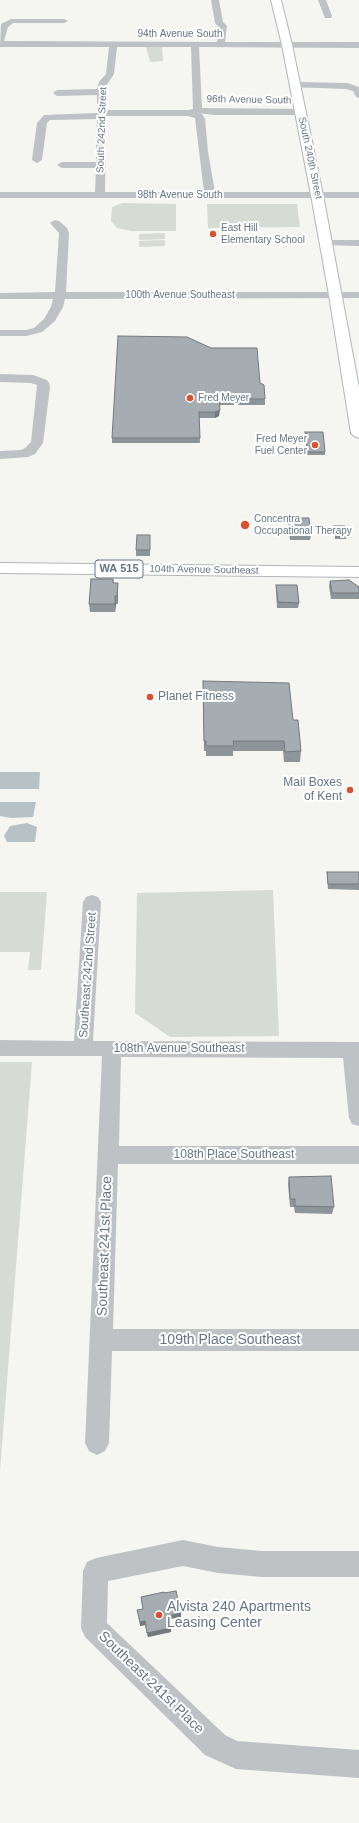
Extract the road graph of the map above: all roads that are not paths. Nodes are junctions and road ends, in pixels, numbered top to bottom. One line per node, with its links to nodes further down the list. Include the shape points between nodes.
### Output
1 (215, 0): 9 (street, via 219,22 223,26)
2 (276, 0): 10 (main road, South 240th Street)
3 (322, 0): 4 (street)
4 (328, 16)
5 (64, 21): 6 (street, via 8,22 4,26)
6 (0, 42): 7 (street, 94th Avenue South)
7 (113, 45): 8 (street, 94th Avenue South); 14 (street, South 242nd Street, via 110,77 103,82)
8 (195, 45): 9 (street, 94th Avenue South); 16 (street)
9 (221, 45): 10 (street, 94th Avenue South)
10 (287, 45): 11 (street, 94th Avenue South); 12 (main road, South 240th Street)
11 (359, 45)
12 (294, 85): 15 (street, via 347,86 357,89); 17 (main road, South 240th Street)
13 (57, 92): 14 (street)
14 (102, 92): 18 (street, South 242nd Street)
15 (359, 101)
16 (195, 111): 17 (street, 96th Avenue South); 18 (street, 96th Avenue South); 24 (street, via 200,119)
17 (300, 112): 25 (main road, South 240th Street)
18 (101, 114): 19 (street, 96th Avenue South, via 46,117 42,123); 20 (street, South 242nd Street)
19 (37, 160)
20 (100, 164): 21 (street); 23 (street, South 242nd Street)
21 (62, 165)
22 (0, 195): 23 (street, 98th Avenue South)
23 (100, 195): 24 (street, 98th Avenue South)
24 (210, 195): 25 (street, 98th Avenue South)
25 (317, 195): 26 (street, 98th Avenue South); 28 (main road, South 240th Street)
26 (359, 195)
27 (54, 223): 33 (street, via 64,233)
28 (326, 243): 29 (street); 30 (main road, South 240th Street)
29 (359, 243)
30 (336, 295): 31 (street, 100th Avenue Southeast); 33 (street, 100th Avenue Southeast); 36 (main road, South 240th Street)
31 (359, 295)
32 (0, 296): 33 (street, 100th Avenue Southeast)
33 (60, 296): 34 (street, via 58,307 44,326 35,331)
34 (0, 333)
35 (0, 378): 37 (street, via 38,380 44,387 37,443 30,451 17,455)
36 (358, 423)
37 (0, 455)
38 (0, 568): 39 (main road, 104th Avenue Southeast / WA 515)
39 (359, 572)
40 (92, 902): 42 (street, Southeast 242nd Street)
41 (0, 1048): 42 (street, 108th Avenue Southeast)
42 (83, 1048): 44 (street, 108th Avenue Southeast)
43 (356, 1050): 44 (street, 108th Avenue Southeast); 45 (street)
44 (112, 1058): 46 (street, Southeast 241st Place)
45 (359, 1118)
46 (108, 1155): 47 (street, 108th Place Southeast); 48 (street, Southeast 241st Place)
47 (359, 1155)
48 (101, 1340): 49 (street, 109th Place Southeast); 50 (street, Southeast 241st Place)
49 (359, 1340)
50 (97, 1443)
51 (359, 1564): 52 (street, Southeast 241st Place, via 262,1564 183,1554 96,1571 94,1628 215,1745 236,1755)
52 (359, 1764)

